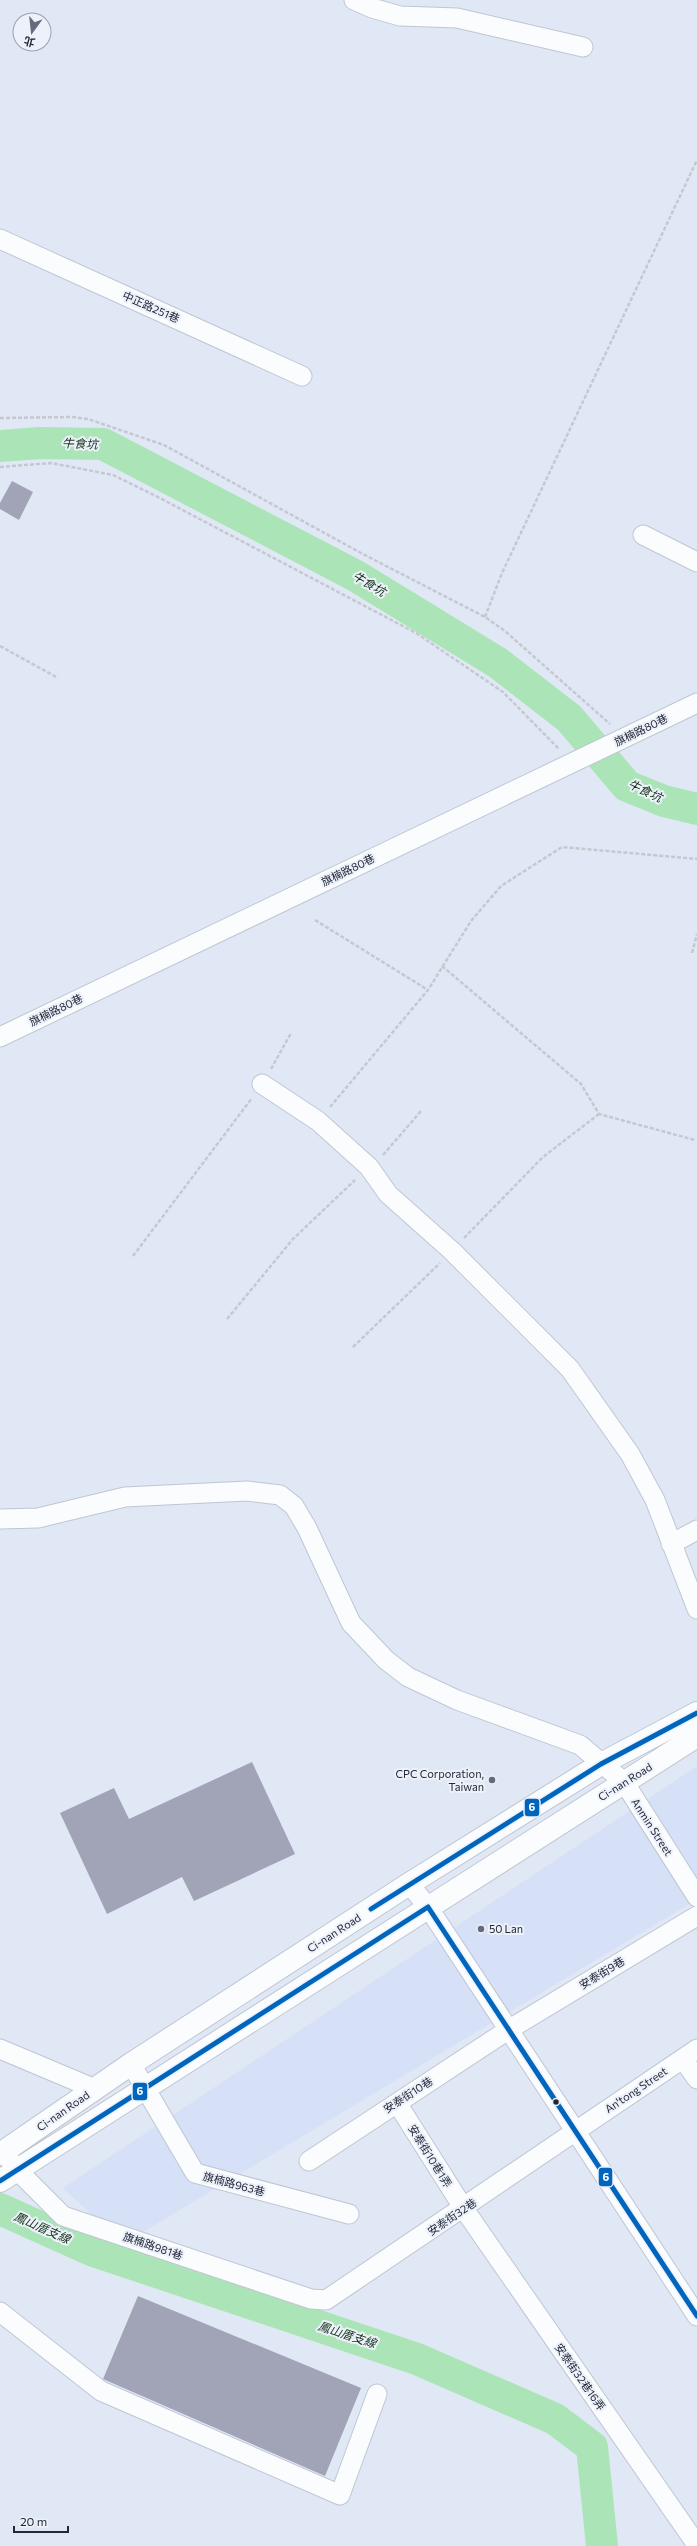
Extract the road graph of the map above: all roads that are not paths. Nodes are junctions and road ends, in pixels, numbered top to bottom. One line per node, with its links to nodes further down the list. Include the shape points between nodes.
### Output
1 (354, 0): 2 (street, via 400,16 457,18)
2 (583, 47)
3 (0, 239): 4 (street, 中正路251巷)
4 (302, 376)
5 (643, 535): 6 (street)
6 (697, 562)
7 (697, 703): 8 (street, 旗楠路80巷)
8 (0, 1037)
9 (262, 1084): 12 (street, via 318,1122 369,1167 388,1194 452,1251 570,1369 630,1454 655,1500)
10 (0, 1520): 16 (street, Anmin Street, via 38,1518 125,1496 247,1491 280,1495 294,1506 307,1528 351,1623 386,1660 408,1677 457,1700 580,1745)
11 (697, 1530): 12 (street)
12 (671, 1544): 13 (street)
13 (697, 1609)
14 (697, 1713): 16 (main road, Ci-nan Road)
15 (697, 1736): 17 (main road, Ci-nan Road)
16 (601, 1764): 17 (street, Anmin Street); 18 (main road, Ci-nan Road)
17 (624, 1782): 19 (street, Anmin Street); 20 (main road, Ci-nan Road)
18 (409, 1884): 20 (street); 25 (main road, Ci-nan Road)
19 (697, 1897)
20 (428, 1906): 22 (street); 27 (main road, Ci-nan Road)
21 (697, 1916): 22 (street, 安泰街9巷)
22 (508, 2030): 29 (street, 安泰街10巷); 30 (street)
23 (0, 2049): 28 (street)
24 (690, 2054): 26 (street); 30 (street, An'tong Street)
25 (131, 2064): 27 (street, 旗楠路963巷); 28 (main road, Ci-nan Road)
26 (697, 2079)
27 (145, 2087): 33 (main road, Ci-nan Road); 35 (street, 旗楠路963巷, via 194,2174)
28 (95, 2089): 31 (main road, Ci-nan Road)
29 (397, 2103): 32 (street, 安泰街10巷); 34 (street, 安泰街10巷1弄)
30 (575, 2130): 34 (street, 安泰街32巷); 38 (street)
31 (2, 2153): 33 (street, 旗楠路981巷)
32 (309, 2161)
33 (8, 2176): 36 (street, 旗楠路981巷, via 63,2216 311,2299)
34 (464, 2209): 36 (street, 安泰街32巷); 40 (street, 安泰街32巷16弄)
35 (349, 2214)
36 (326, 2300)
37 (0, 2312): 39 (street, via 101,2391 340,2495)
38 (697, 2316)
39 (377, 2394)
40 (697, 2545)

